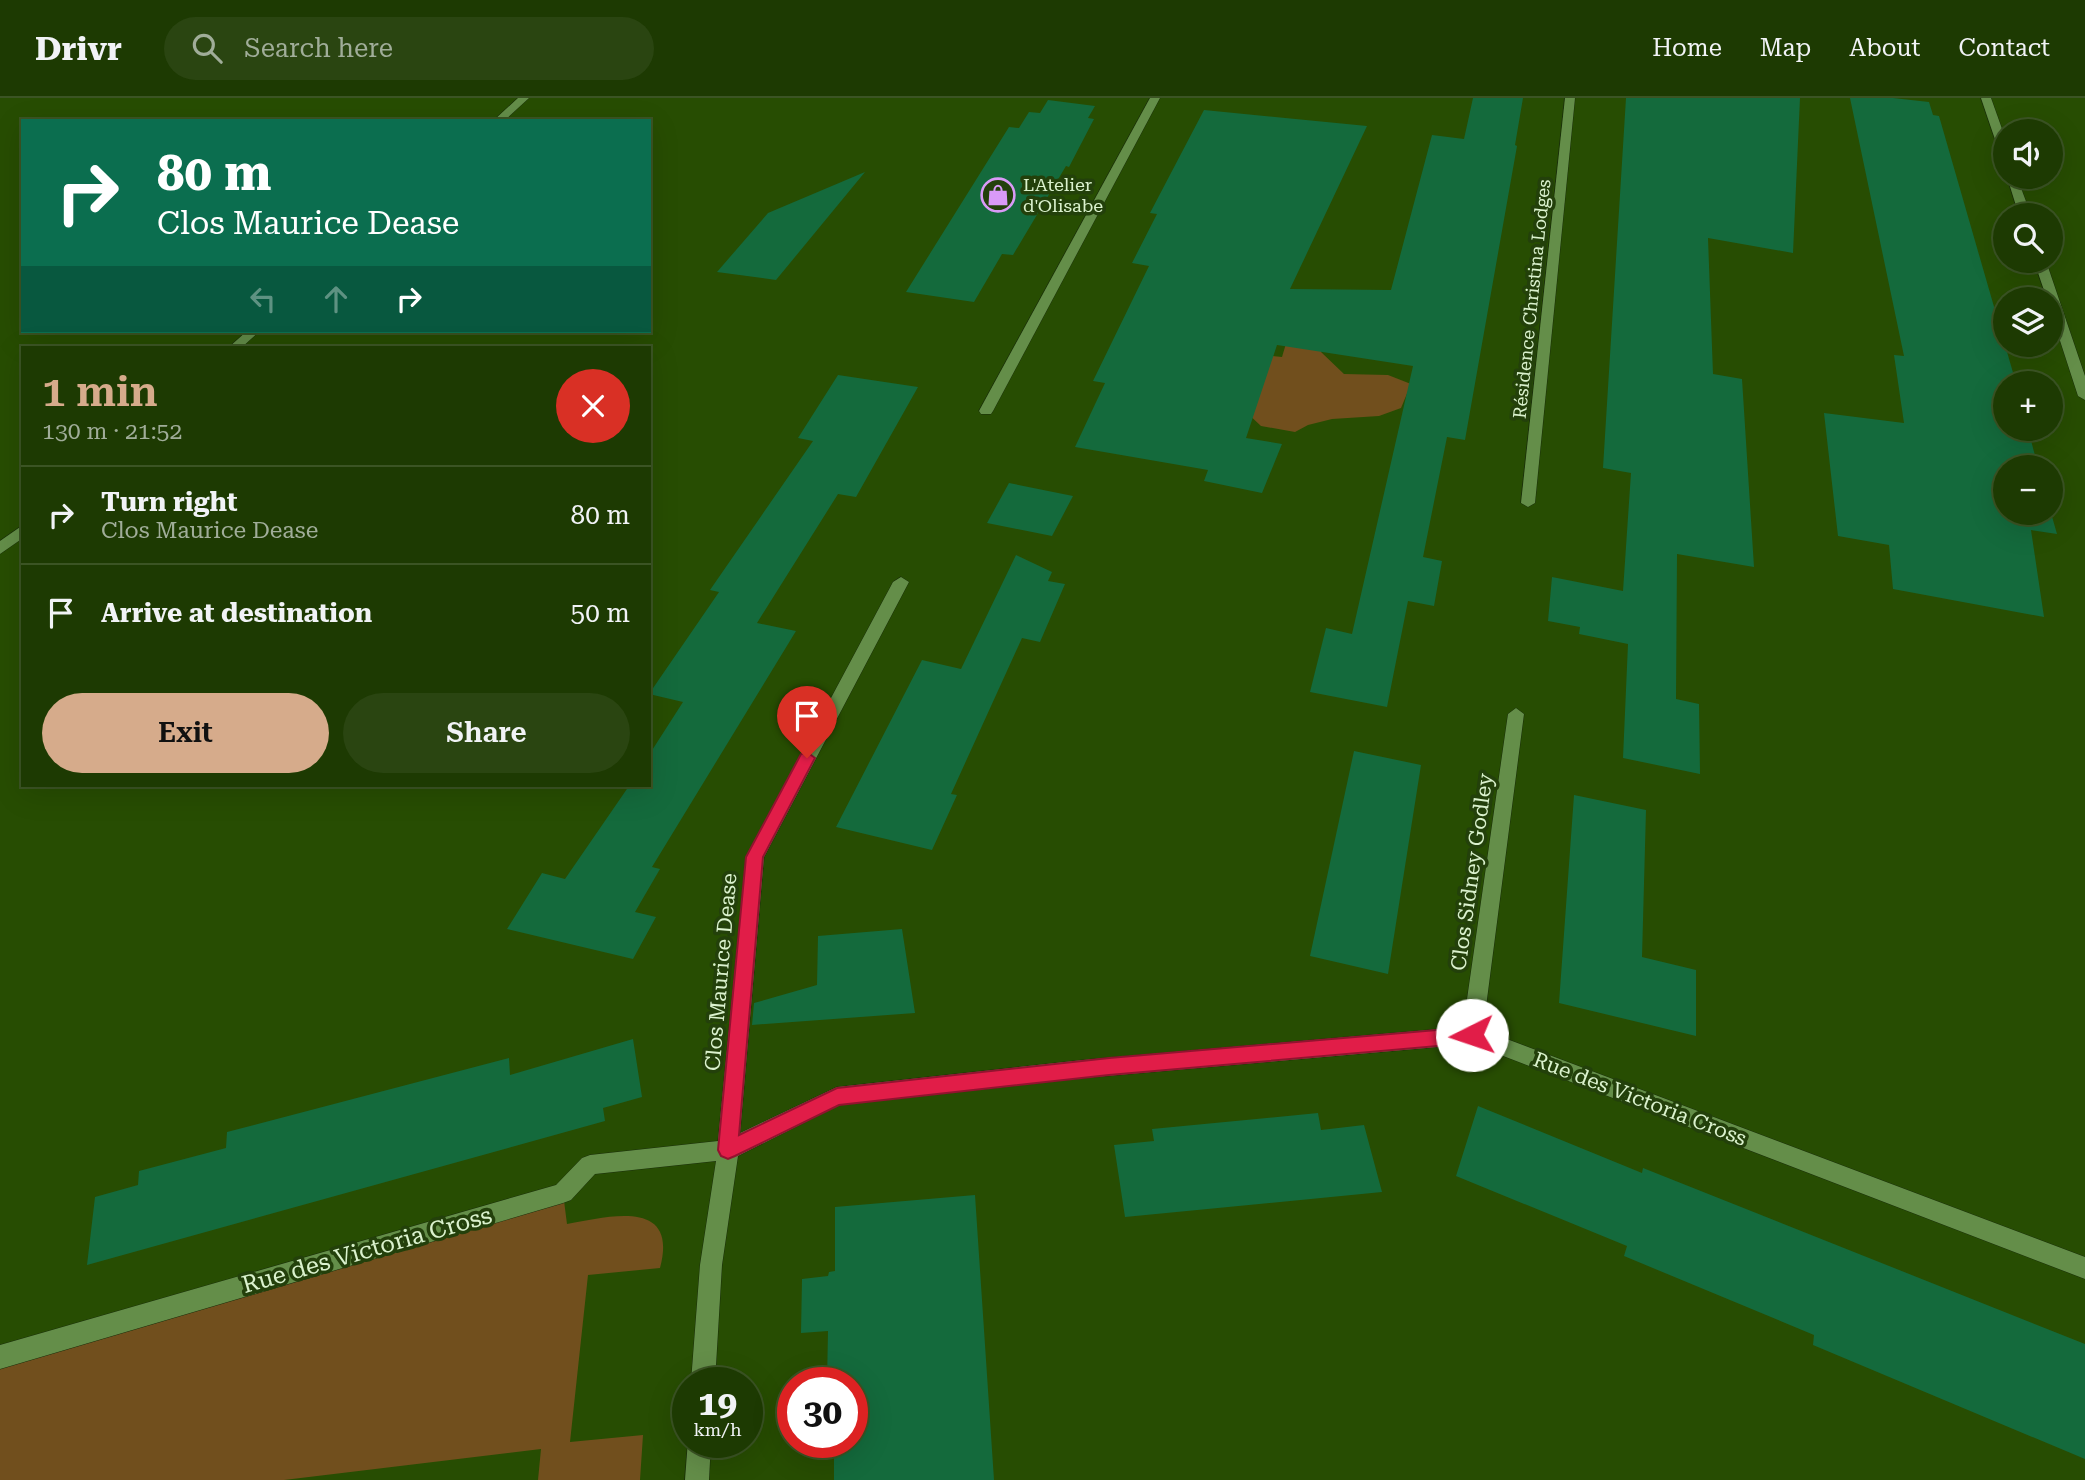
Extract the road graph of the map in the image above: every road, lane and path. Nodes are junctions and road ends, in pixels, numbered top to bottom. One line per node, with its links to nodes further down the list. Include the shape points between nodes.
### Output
1 (524, 98): 5 (street)
2 (1155, 98): 11 (street)
3 (1570, 98): 12 (street, Résidence Christina Lodges)
4 (1986, 98): 6 (street)
5 (500, 119)
6 (1993, 119)
7 (2044, 273): 10 (street)
8 (252, 333): 9 (street)
9 (236, 346)
10 (2085, 396)
11 (986, 411)
12 (1528, 503)
13 (21, 532): 14 (street)
14 (0, 549)
15 (901, 582): 18 (street, Clos Maurice Dease, via 755,857)
16 (1516, 715): 17 (street, Clos Sidney Godley)
17 (1472, 1035): 18 (street, Rue des Victoria Cross, via 837,1096); 19 (street, Rue des Victoria Cross)
18 (728, 1150): 20 (street, Rue des Victoria Cross, via 590,1166 563,1193); 21 (street, via 711,1265)
19 (2085, 1268)
20 (0, 1357)
21 (704, 1367)
22 (698, 1458): 23 (street)
23 (697, 1480)

